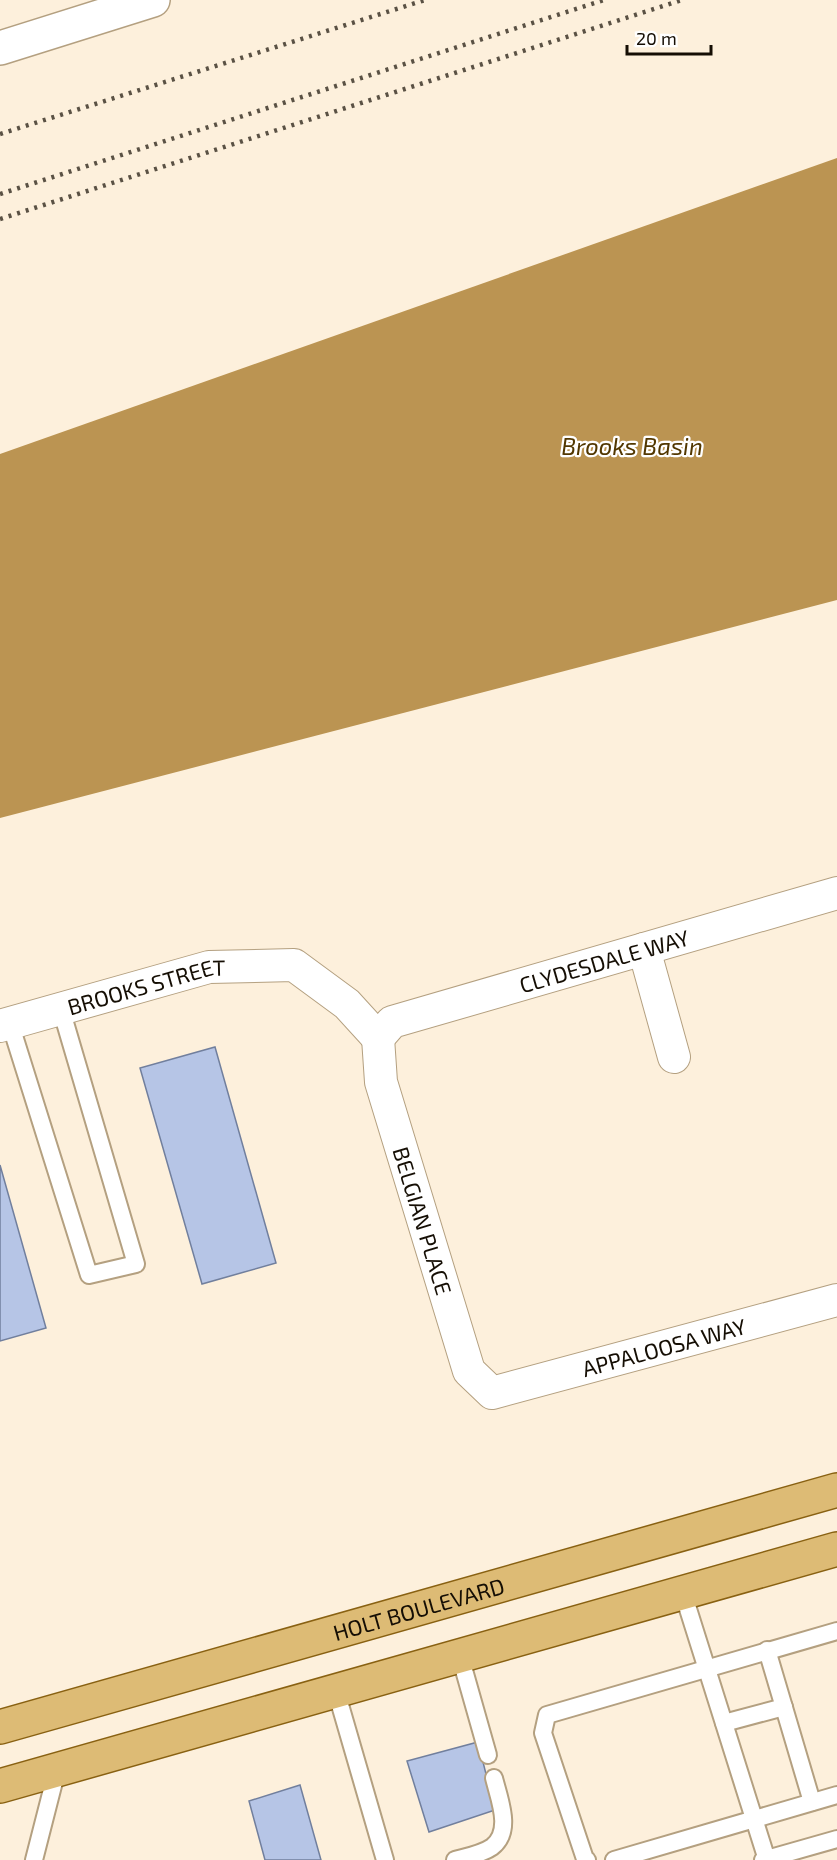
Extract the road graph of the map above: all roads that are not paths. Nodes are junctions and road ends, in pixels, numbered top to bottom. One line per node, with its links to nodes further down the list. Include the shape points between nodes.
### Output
1 (153, 0): 2 (street)
2 (99, 8): 3 (street)
3 (0, 48)
4 (837, 893): 5 (street, CLYDESDALE WAY)
5 (644, 949): 8 (street, CLYDESDALE WAY, via 392,1022); 9 (street)
6 (61, 1009): 7 (street, BROOKS STREET); 7 (lane, via 136,1264 89,1275); 8 (street, BROOKS STREET, via 209,968 294,965 347,1004)
7 (5, 1024)
8 (378, 1038): 11 (street, BELGIAN PLACE, via 381,1082 469,1371)
9 (674, 1058)
10 (837, 1300): 11 (street, APPALOOSA WAY)
11 (492, 1393)
12 (837, 1490): 22 (main road, HOLT BOULEVARD)
13 (837, 1549): 14 (main road)
14 (683, 1593): 17 (main road); 18 (lane)
15 (837, 1631): 16 (lane)
16 (767, 1650): 18 (lane); 20 (lane)
17 (460, 1656): 19 (main road); 23 (lane)
18 (706, 1667): 21 (lane); 34 (lane, via 547,1715 543,1733)
19 (336, 1691): 24 (main road); 32 (lane)
20 (784, 1707): 21 (lane); 28 (lane)
21 (724, 1723): 29 (lane)
22 (0, 1727)
23 (488, 1755)
24 (57, 1770): 26 (main road); 31 (lane)
25 (494, 1778): 33 (lane, via 504,1822 501,1835 492,1847)
26 (0, 1786)
27 (837, 1795): 28 (lane)
28 (812, 1802): 29 (lane)
29 (754, 1818): 35 (lane); 36 (lane)
30 (837, 1839): 36 (lane)
31 (34, 1860)
32 (385, 1860)
33 (455, 1860)
34 (587, 1860)
35 (614, 1860)
36 (766, 1860)

